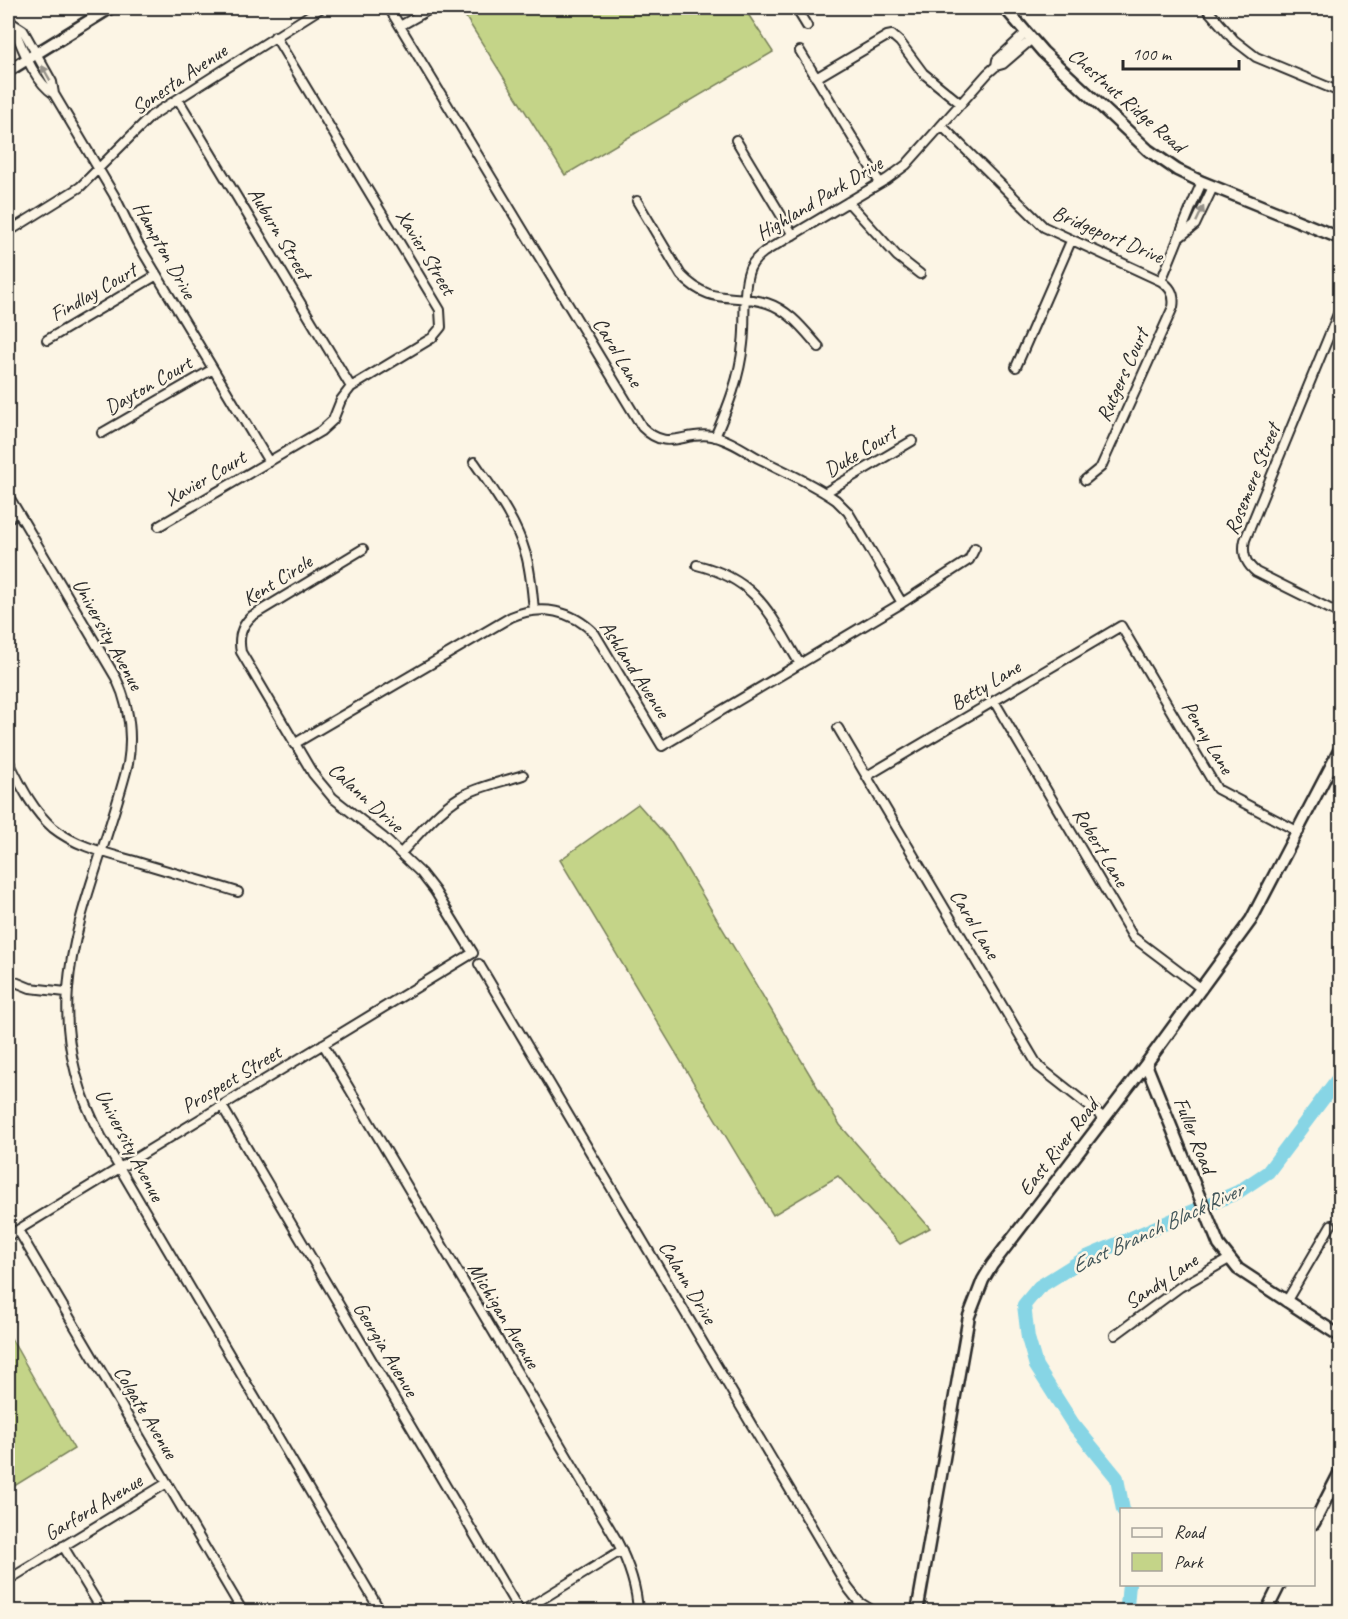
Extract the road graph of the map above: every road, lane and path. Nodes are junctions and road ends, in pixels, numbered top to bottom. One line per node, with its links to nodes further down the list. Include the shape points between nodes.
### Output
1 (110, 8): 14 (street)
2 (321, 8): 11 (street, Sonesta Avenue)
3 (389, 8): 9 (street, Carol Lane)
4 (432, 8): 9 (street)
5 (796, 8): 10 (street)
6 (1005, 8): 12 (street, Chestnut Ridge Road)
7 (1206, 8): 17 (street, via 1234,40 1256,57)
8 (8, 15): 14 (street, Hampton Drive, via 15,36)
9 (400, 26): 44 (street, Carol Lane, via 642,427 662,440)
10 (807, 26)
11 (275, 36): 18 (street, Sonesta Avenue); 42 (street, Xavier Street, via 442,316 435,336)
12 (1029, 36): 19 (street, Highland Park Drive, via 997,60 996,66); 24 (street, Chestnut Ridge Road, via 1148,150)
13 (800, 51): 16 (street)
14 (31, 56): 15 (street); 22 (street, Hampton Drive, via 45,88 54,94)
15 (8, 71)
16 (816, 78): 19 (street, via 892,35 924,73); 23 (street)
17 (1341, 92)
18 (177, 99): 22 (street, Sonesta Avenue, via 141,124); 42 (street, Auburn Street)
19 (961, 104): 20 (street, Highland Park Drive)
20 (942, 126): 23 (street, Highland Park Drive, via 906,165); 32 (street, Bridgeport Drive, via 1034,219)
21 (736, 140): 29 (street)
22 (99, 168): 28 (street, Sonesta Avenue, via 74,192); 34 (street, Hampton Drive)
23 (880, 183): 27 (street, Highland Park Drive)
24 (1202, 183): 25 (street, Chestnut Ridge Road); 30 (street, Bridgeport Drive)
25 (1213, 187): 30 (street, one-way to 25, via 1195,225); 31 (street, Chestnut Ridge Road)
26 (637, 201): 36 (street, via 689,283 716,297)
27 (848, 202): 29 (street, Highland Park Drive); 33 (street, via 897,256)
28 (8, 232)
29 (793, 235): 36 (street, Highland Park Drive, via 753,262 747,277)
30 (1180, 237): 35 (street, Bridgeport Drive)
31 (1341, 238)
32 (1071, 241): 35 (street, Bridgeport Drive); 40 (street)
33 (920, 274)
34 (157, 275): 38 (street, Findlay Court); 41 (street, Hampton Drive)
35 (1161, 281): 48 (street, Rutgers Court, via 1171,289 1173,307 1101,467)
36 (746, 299): 39 (street, via 784,311); 44 (street, Highland Park Drive, via 739,369)
37 (1341, 309): 59 (street, Rosemere Street, via 1245,540 1244,551 1256,572)
38 (47, 340)
39 (819, 347)
40 (1016, 367)
41 (213, 369): 43 (street, Dayton Court); 46 (street, Hampton Drive)
42 (351, 387): 46 (street, Xavier Street, via 327,426)
43 (102, 433)
44 (715, 437): 49 (street, Carol Lane)
45 (912, 441): 49 (street, Duke Court)
46 (269, 462): 53 (street, Xavier Court)
47 (474, 462): 58 (street, via 507,511 520,539 529,568)
48 (1085, 480)
49 (826, 492): 57 (street, Carol Lane, via 848,512)
50 (8, 495): 51 (street, University Avenue)
51 (18, 512): 52 (street); 71 (street, University Avenue, via 116,678 127,709 128,764)
52 (8, 518)
53 (159, 526)
54 (975, 548): 57 (street, Ashland Avenue, via 969,560)
55 (363, 549): 61 (street, Kent Circle, via 252,616 240,633)
56 (697, 565): 62 (street, via 725,573 755,594)
57 (902, 603): 62 (street, Ashland Avenue)
58 (534, 610): 62 (street, Ashland Avenue, via 565,614 591,630 662,746); 65 (street, Ashland Avenue, via 511,617)
59 (1341, 614)
60 (1120, 626): 63 (street, Betty Lane); 70 (street, Penny Lane, via 1217,789)
61 (244, 660): 65 (street, Calann Drive)
62 (800, 664)
63 (994, 701): 69 (street, Betty Lane); 77 (street, Robert Lane, via 1133,937)
64 (838, 728): 69 (street, Carol Lane)
65 (294, 744): 72 (street, Calann Drive, via 333,798)
66 (1341, 749): 70 (street, East River Road)
67 (8, 759): 71 (street, via 47,822 70,839)
68 (523, 775): 72 (street, via 459,798)
69 (867, 776): 82 (street, Carol Lane, via 1038,1066)
70 (1299, 832): 77 (street, East River Road, via 1251,920)
71 (102, 852): 73 (street); 78 (street, University Avenue, via 72,952)
72 (401, 853): 74 (street, Calann Drive, via 435,891)
73 (238, 892)
74 (473, 953): 79 (street, Prospect Street)
75 (479, 964): 103 (street, Calann Drive, via 848,1588 859,1602)
76 (8, 978): 78 (street, via 30,988)
77 (1202, 989): 80 (street, East River Road)
78 (66, 992): 83 (street, University Avenue, via 68,1037 77,1081 94,1123)
79 (323, 1044): 81 (street, Prospect Street); 95 (street, Michigan Avenue)
80 (1146, 1064): 82 (street, East River Road); 87 (street, Fuller Road, via 1211,1228)
81 (222, 1106): 83 (street, Prospect Street); 101 (street, Georgia Avenue)
82 (1104, 1118): 104 (street, East River Road, via 992,1265 975,1297)
83 (120, 1168): 85 (street, Prospect Street); 100 (street, University Avenue)
84 (1331, 1225): 88 (street)
85 (18, 1230): 86 (street, Prospect Street); 92 (street, Colgate Avenue)
86 (8, 1236)
87 (1229, 1259): 88 (street, Fuller Road); 89 (street, Sandy Lane, via 1180,1287)
88 (1286, 1302): 90 (street, Fuller Road)
89 (1115, 1335)
90 (1341, 1336)
91 (1341, 1472): 93 (street)
92 (167, 1483): 94 (street, Garford Avenue); 99 (street, Colgate Avenue)
93 (1315, 1520)
94 (63, 1546): 96 (street, Garford Avenue); 98 (street)
95 (622, 1550): 101 (street); 102 (street, Michigan Avenue, via 633,1578)
96 (8, 1580)
97 (1279, 1586): 105 (street)
98 (103, 1611)
99 (243, 1611)
100 (381, 1611)
101 (520, 1611)
102 (638, 1611)
103 (875, 1611)
104 (917, 1611)
105 (1266, 1611)

